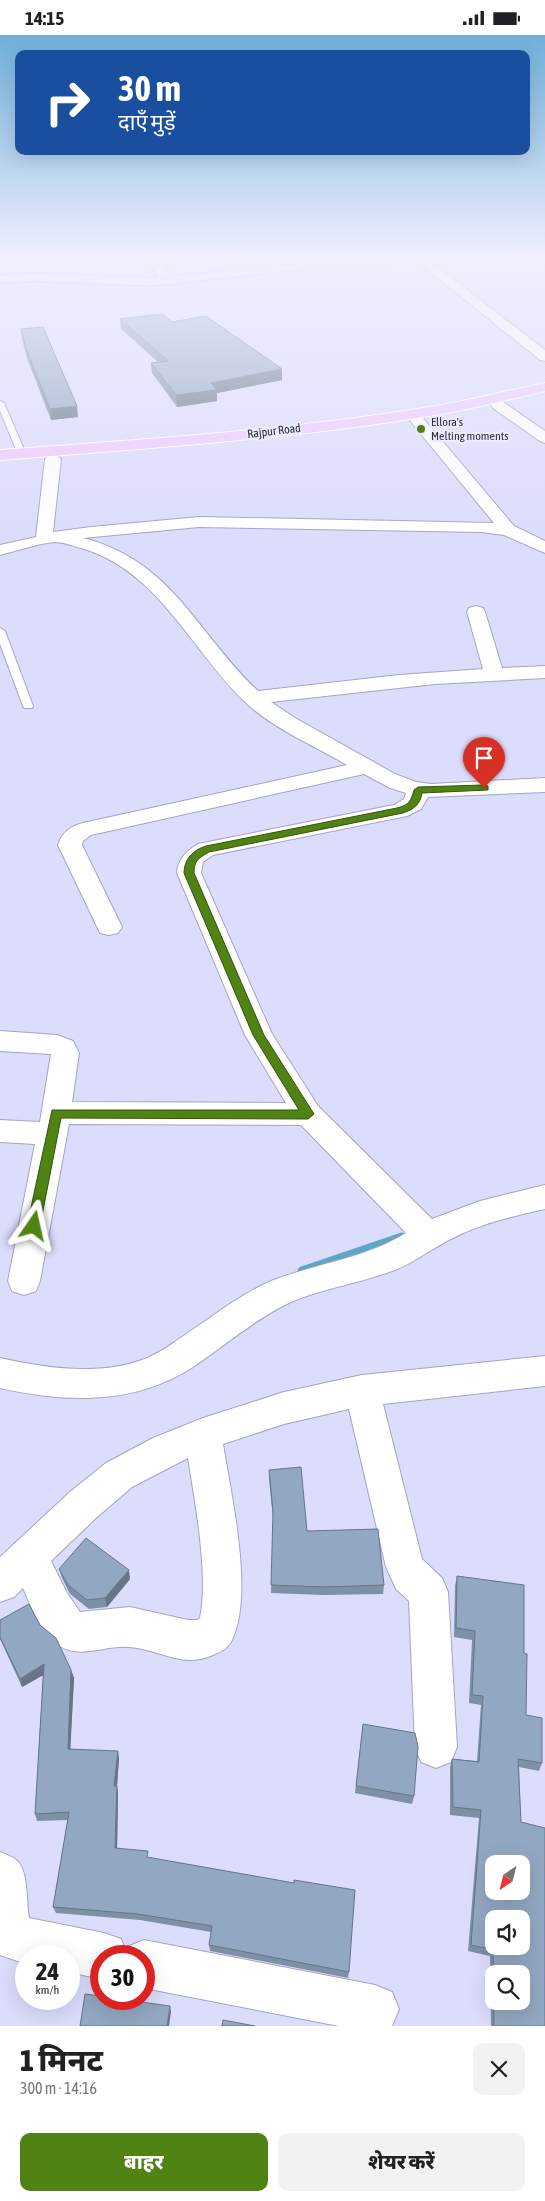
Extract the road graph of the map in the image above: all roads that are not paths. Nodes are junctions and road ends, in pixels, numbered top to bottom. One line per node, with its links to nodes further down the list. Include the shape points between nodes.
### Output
1 (545, 387): 7 (main road, Rajpur Road, via 392,417 228,437)
2 (545, 395): 4 (main road, Rajpur Road)
3 (0, 403): 7 (lane)
4 (498, 405): 5 (main road, Rajpur Road); 6 (street)
5 (417, 420): 9 (main road, Rajpur Road); 11 (street)
6 (543, 434)
7 (22, 454): 8 (main road, Rajpur Road)
8 (0, 455)
9 (53, 459): 10 (main road, Rajpur Road); 12 (street)
10 (0, 462)
11 (508, 530): 12 (street, via 199,522); 13 (street)
12 (50, 539): 14 (street); 19 (street, via 97,547 124,559 144,574 170,599)
13 (545, 548)
14 (0, 550)
15 (476, 612): 18 (street)
16 (0, 631): 20 (lane)
17 (545, 672): 18 (street)
18 (494, 673): 19 (street)
19 (253, 698): 21 (street, via 271,712)
20 (28, 706)
21 (367, 767): 23 (street); 24 (street, via 83,830 75,835 70,845)
22 (545, 785): 23 (street)
23 (418, 790): 26 (street, via 416,802 409,808 206,849 192,858 189,865 189,873 259,1035)
24 (109, 927)
25 (0, 1041): 27 (street, via 63,1048)
26 (308, 1114): 27 (street); 30 (street)
27 (53, 1124): 28 (street); 31 (street)
28 (0, 1131)
29 (545, 1197): 30 (street, via 452,1224)
30 (420, 1228): 33 (street, via 382,1261 293,1287 268,1298 179,1358 143,1375 100,1384 50,1382)
31 (24, 1281)
32 (545, 1371): 34 (street)
33 (0, 1373)
34 (362, 1391): 35 (street, via 284,1408); 38 (street, via 405,1567 428,1592)
35 (203, 1434): 36 (street, via 166,1449 119,1475); 36 (street, via 221,1571 220,1615 216,1629 209,1637 193,1641 178,1639 128,1626 79,1633 70,1630)
36 (29, 1557): 37 (street)
37 (0, 1583)
38 (436, 1747)
39 (0, 1875): 40 (street, via 6,1921 15,1937)
40 (90, 1953)
41 (155, 1966): 42 (street)
42 (376, 2009)

